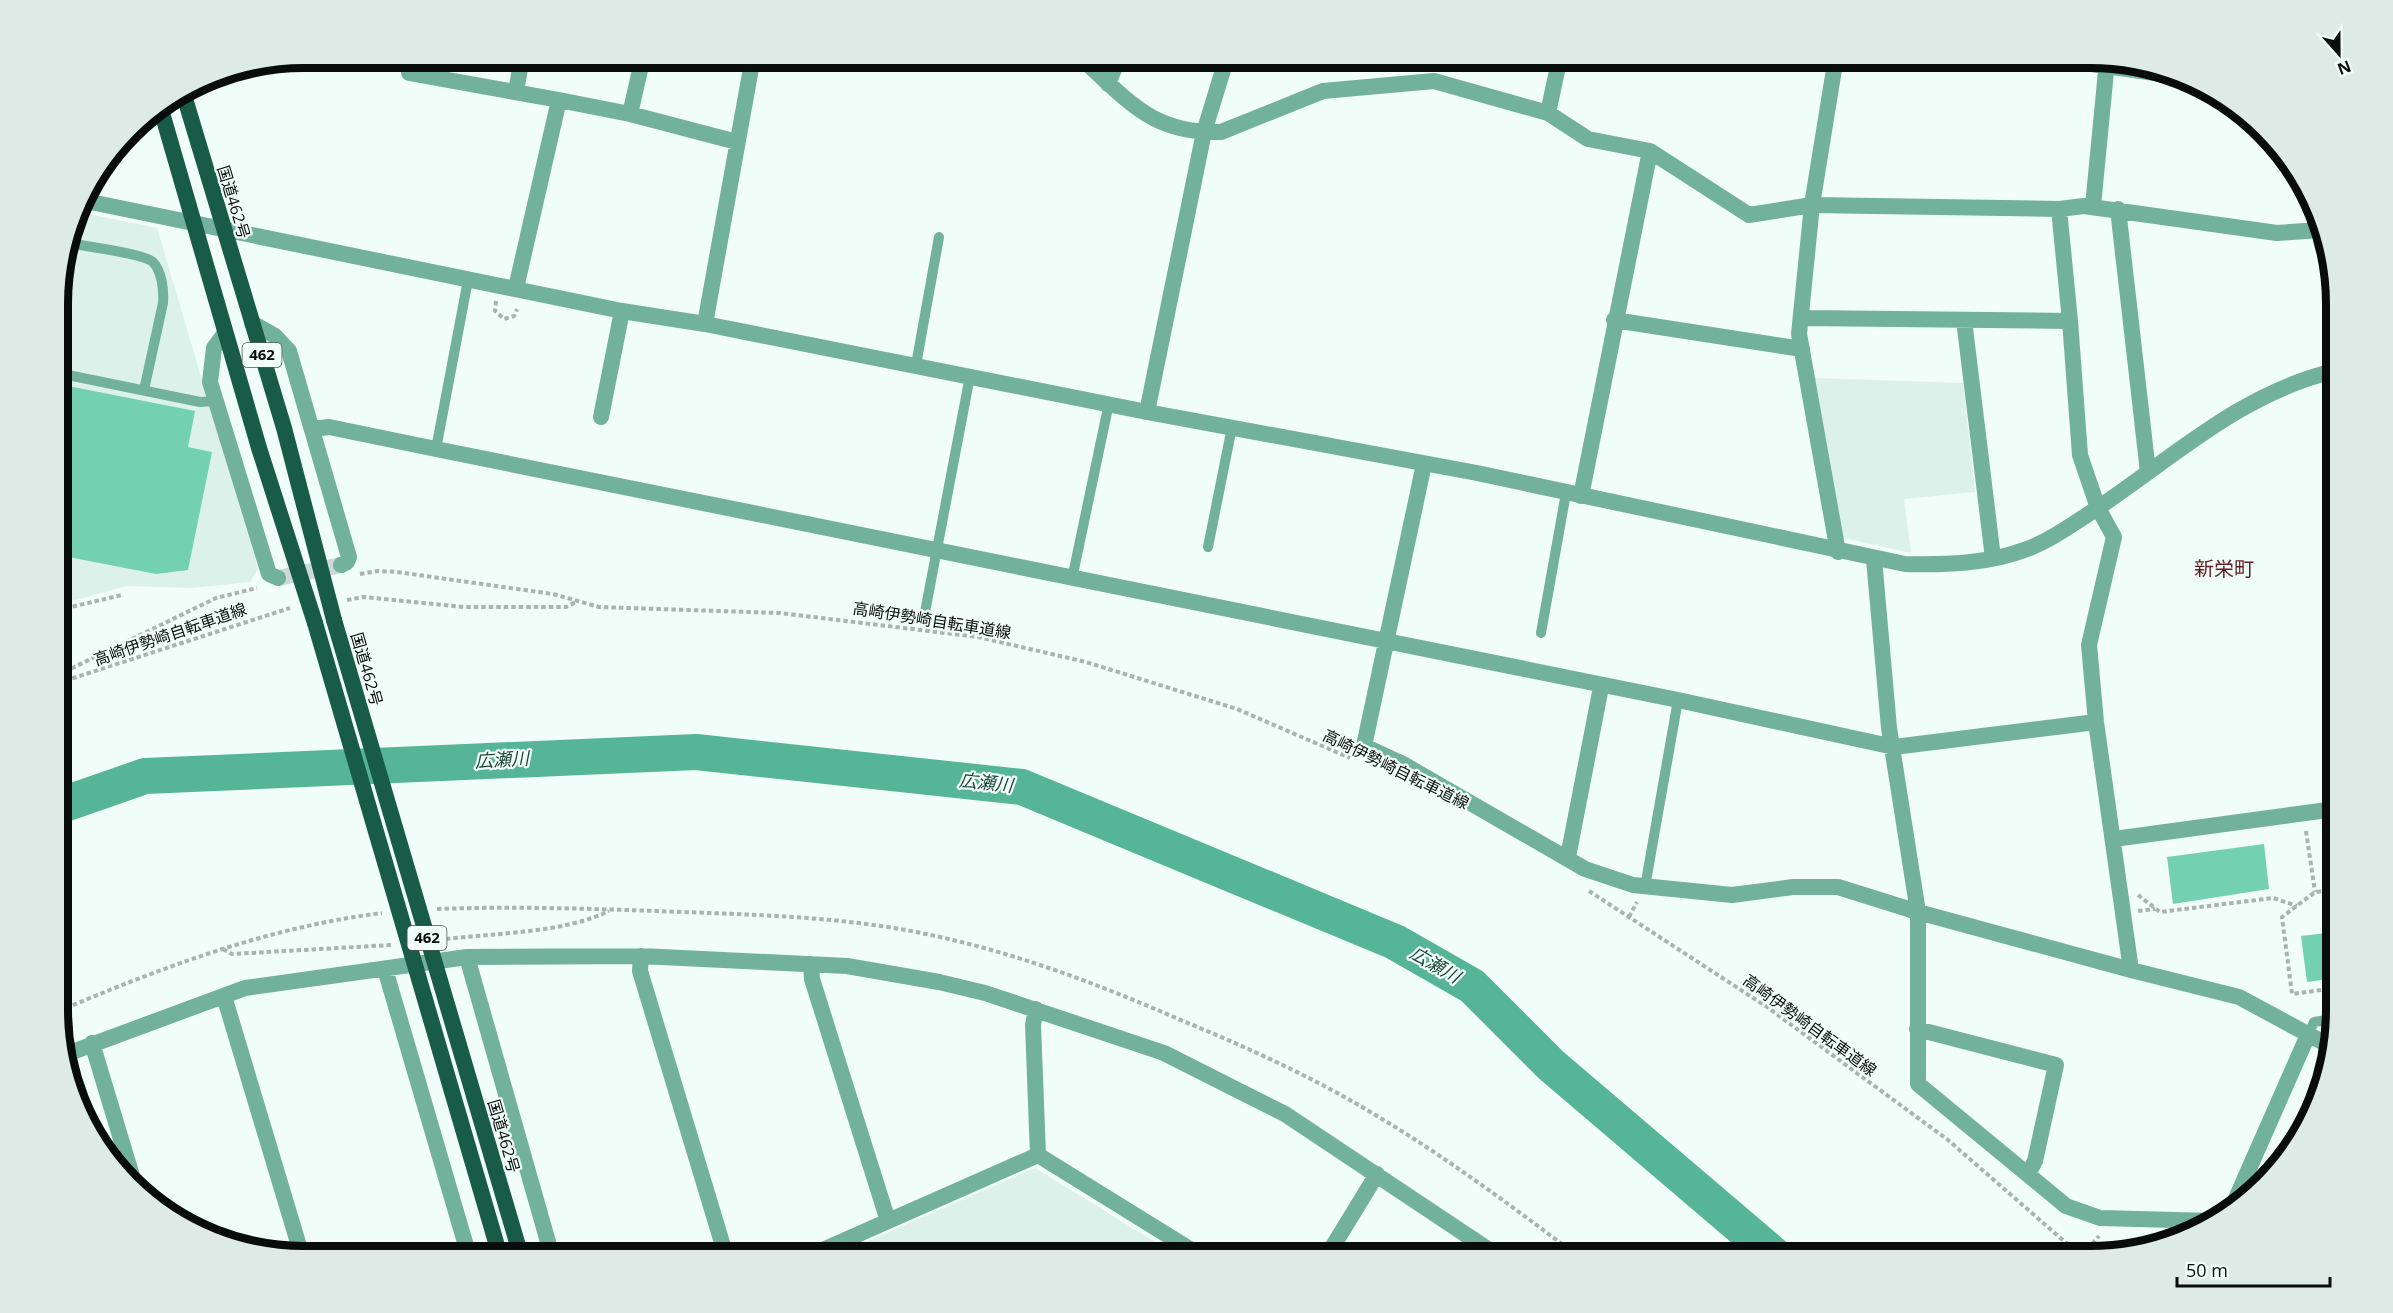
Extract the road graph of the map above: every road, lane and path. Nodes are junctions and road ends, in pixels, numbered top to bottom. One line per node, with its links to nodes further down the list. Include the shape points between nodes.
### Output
1 (520, 68): 12 (street)
2 (640, 68): 17 (street)
3 (751, 68): 19 (street)
4 (1091, 68): 11 (street)
5 (1115, 68): 11 (street)
6 (1223, 68): 18 (street)
7 (1558, 68): 15 (street)
8 (1834, 68): 22 (street)
9 (2107, 68): 23 (street)
10 (409, 73): 12 (street)
11 (1108, 84): 18 (street, via 1151,119)
12 (516, 92): 14 (street)
13 (185, 99): 28 (highway, 国道462号 / 462)
14 (559, 100): 17 (street); 32 (street)
15 (1548, 112): 18 (street, via 1434,81 1323,91 1221,132); 20 (street, via 1588,139)
16 (162, 114): 26 (highway, 462)
17 (630, 114): 19 (street)
18 (1203, 132): 51 (street)
19 (737, 142): 41 (street)
20 (1650, 151): 22 (street, via 1749,215); 37 (street)
21 (91, 202): 26 (street)
22 (1812, 205): 24 (street); 36 (street)
23 (2093, 206): 24 (street); 25 (street)
24 (2059, 209): 39 (street)
25 (2118, 209): 27 (street, via 2277,233); 57 (street)
26 (194, 223): 28 (street); 42 (highway, 462)
27 (2314, 230)
28 (224, 231): 31 (street); 40 (highway, 国道462号 / 462)
29 (939, 237): 44 (lane)
30 (75, 244): 48 (lane, via 147,258 158,270 163,303)
31 (468, 280): 32 (street); 55 (lane)
32 (516, 288): 35 (street)
33 (496, 297): 34 (path, via 495,311 499,316 510,318)
34 (517, 309)
35 (622, 310): 41 (street); 52 (street)
36 (1802, 318): 38 (street); 43 (street)
37 (1614, 320): 43 (street); 58 (street)
38 (1964, 320): 39 (street); 63 (street)
39 (2070, 321): 59 (street, via 2080,455)
40 (252, 323): 54 (street, via 275,336 289,351); 122 (highway, 国道462号 / 462, bridge, via 334,620)
41 (705, 324): 44 (street)
42 (225, 333): 49 (street, via 214,348 210,364); 121 (highway, 462, bridge, via 315,623)
43 (1802, 350): 62 (street)
44 (916, 365): 47 (street)
45 (2326, 374): 57 (street, via 2267,395 2212,425)
46 (68, 375): 48 (lane)
47 (969, 376): 50 (street); 61 (lane)
48 (144, 390): 49 (lane, via 200,402)
49 (216, 401): 67 (street, via 270,574)
50 (1109, 404): 51 (street); 68 (lane)
51 (1147, 412): 53 (street)
52 (601, 417)
53 (1232, 427): 56 (street); 60 (lane)
54 (313, 429): 55 (street, via 329,428); 65 (street, via 349,557)
55 (436, 449): 61 (street)
56 (1424, 464): 58 (street); 77 (street)
57 (2148, 472): 59 (street)
58 (1574, 494): 62 (street); 76 (lane)
59 (2098, 508): 63 (street, via 2026,550); 82 (street, via 2114,537 2089,645)
60 (1209, 547)
61 (937, 552): 68 (street); 75 (lane)
62 (1838, 552): 64 (street)
63 (1994, 558): 64 (street, via 1941,564)
64 (1874, 559): 83 (street, via 1888,728)
65 (341, 565)
66 (356, 575): 72 (path, 高崎伊勢崎自転車道線, via 397,572)
67 (278, 578)
68 (1072, 579): 77 (street)
69 (262, 587): 78 (path, 高崎伊勢崎自転車道線, via 216,598)
70 (122, 595): 73 (path)
71 (347, 600): 72 (path, 高崎伊勢崎自転車道線, via 371,597 464,607 567,606)
72 (579, 600): 84 (path, 高崎伊勢崎自転車道線, via 599,607 792,614 978,637 1086,662 1237,709)
73 (68, 608)
74 (290, 608): 79 (path, 高崎伊勢崎自転車道線)
75 (925, 612)
76 (1541, 633)
77 (1386, 643): 80 (street); 88 (street, via 1365,746)
78 (68, 670)
79 (68, 680)
80 (1601, 687): 81 (street); 88 (street)
81 (1678, 700): 83 (street); 90 (lane)
82 (2096, 722): 83 (street); 87 (street)
83 (1894, 747): 94 (street)
84 (1352, 759)
85 (2326, 810): 86 (street)
86 (2304, 813): 87 (street); 92 (path)
87 (2114, 839): 101 (street)
88 (1568, 857): 90 (street, via 1585,869)
89 (1584, 887): 129 (path, 高崎伊勢崎自転車道線, via 1767,1007 1948,1140)
90 (1644, 887): 94 (street, via 1732,895 1793,887 1838,887)
91 (2326, 891): 92 (path)
92 (2315, 892): 93 (path)
93 (2297, 906): 95 (path, via 2272,898); 102 (path, via 2282,917 2292,994)
94 (1918, 912): 101 (street); 107 (street)
95 (2160, 912)
96 (223, 949): 104 (path, via 161,968)
97 (641, 956): 98 (street); 99 (street); 124 (street, via 640,970)
98 (467, 957): 100 (street); 123 (street)
99 (811, 964): 105 (street, via 848,966 939,982); 117 (street, via 812,979)
100 (385, 969): 103 (street, via 246,988); 120 (street)
101 (2132, 970): 108 (street, via 2239,996)
102 (2326, 989)
103 (224, 996): 109 (street); 119 (street)
104 (68, 1007)
105 (1036, 1009): 112 (street, via 1033,1025); 114 (street, via 1164,1053 1285,1114)
106 (2325, 1020): 108 (lane, via 2314,1022)
107 (1917, 1029): 115 (street, via 1918,1084); 115 (street, via 2056,1065 2035,1161)
108 (2308, 1035): 110 (street); 116 (street)
109 (92, 1042): 111 (street); 113 (street)
110 (2323, 1042)
111 (71, 1052)
112 (1038, 1155): 117 (street); 126 (street)
113 (128, 1167)
114 (1377, 1174): 127 (street); 128 (street)
115 (2028, 1174): 118 (street, via 2066,1206 2100,1218)
116 (2239, 1192)
117 (888, 1221): 125 (street)
118 (2195, 1221)
119 (299, 1246)
120 (466, 1246)
121 (497, 1246)
122 (517, 1246)
123 (549, 1246)
124 (723, 1246)
125 (832, 1246)
126 (1185, 1246)
127 (1333, 1246)
128 (1483, 1246)
129 (2069, 1246)

